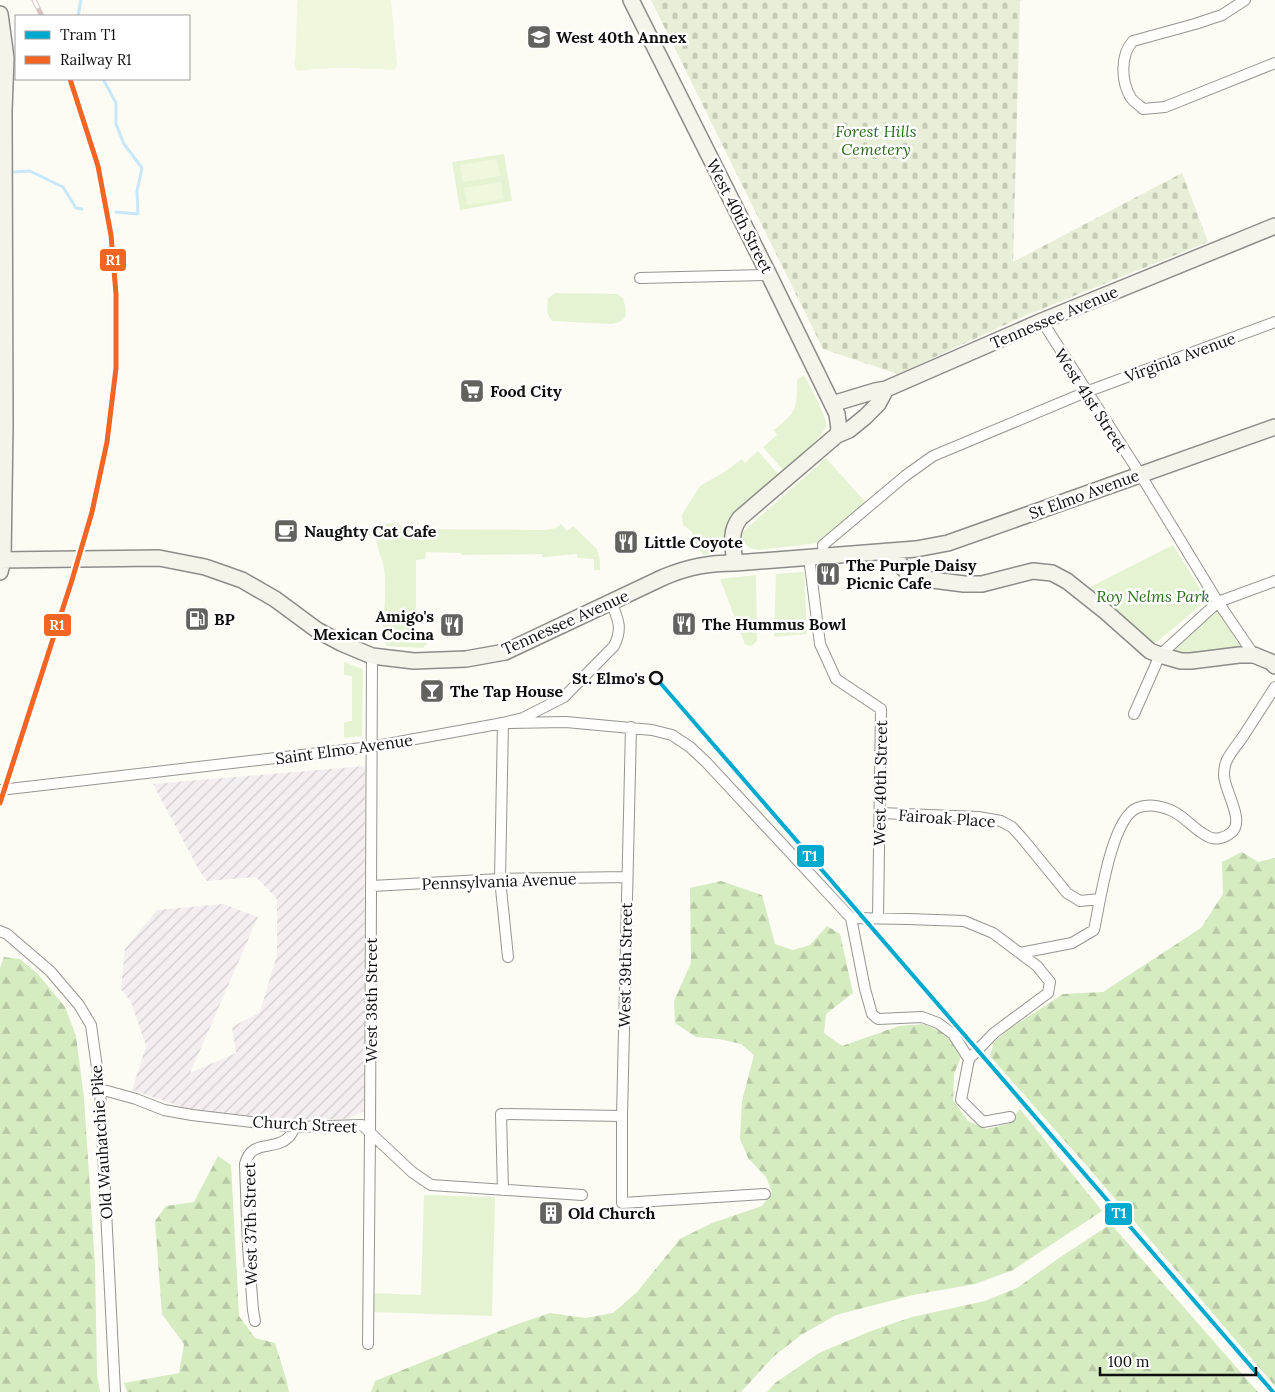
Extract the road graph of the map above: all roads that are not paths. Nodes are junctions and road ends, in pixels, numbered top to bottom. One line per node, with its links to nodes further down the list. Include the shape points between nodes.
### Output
1 (631, 0): 6 (main road, West 40th Street)
2 (1245, 0): 4 (street, via 1222,15 1133,41 1128,46 1124,71 1132,99 1143,109 1165,107)
3 (0, 14): 13 (main road, via 6,58)
4 (1275, 63)
5 (1275, 226): 8 (main road, Tennessee Avenue)
6 (769, 275): 7 (street); 12 (main road, West 40th Street)
7 (640, 278)
8 (1042, 321): 10 (main road, Tennessee Avenue); 11 (street, West 41st Street)
9 (1275, 322): 11 (street, Virginia Avenue)
10 (886, 389): 12 (main road, Tennessee Avenue); 15 (main road, via 878,404 865,417)
11 (1086, 392): 16 (street, West 41st Street); 18 (street, Virginia Avenue, via 934,456 905,476 823,545)
12 (832, 404): 15 (main road, West 40th Street, via 837,414)
13 (2, 426): 20 (main road)
14 (1275, 427): 16 (main road, St Elmo Avenue)
15 (837, 435): 19 (main road, via 740,518 733,533)
16 (1140, 474): 17 (main road, St Elmo Avenue, via 948,543); 23 (street, West 41st Street)
17 (891, 552): 18 (main road, St Elmo Avenue); 24 (main road, via 909,574 927,580 982,584 1033,570 1052,573 1106,612 1150,651)
18 (816, 556): 19 (main road); 34 (street, West 40th Street, via 820,644 836,679 881,709)
19 (735, 563): 22 (main road, Tennessee Avenue, via 690,567)
20 (1, 564): 26 (main road, Tennessee Avenue, via 159,558 205,567 242,580 318,630)
21 (1275, 581): 23 (street)
22 (611, 602): 26 (main road, Tennessee Avenue, via 502,652 457,660 414,661); 30 (street, Saint Elmo Avenue, via 619,629 614,646 564,697 522,718)
23 (1218, 602): 24 (street); 25 (street, West 41st Street)
24 (1160, 655): 25 (main road, via 1181,661); 29 (street)
25 (1254, 655): 27 (main road)
26 (372, 656): 32 (street, West 38th Street)
27 (1275, 666)
28 (1275, 687): 38 (street, via 1226,761 1224,777 1236,823 1233,831 1221,839 1208,837 1180,814 1165,807 1146,805 1136,808 1120,828)
29 (1134, 714)
30 (502, 723): 31 (street, via 566,722); 32 (street, Saint Elmo Avenue); 36 (street)
31 (631, 727): 35 (street, West 39th Street); 39 (street, via 672,735 690,747)
32 (371, 747): 33 (street, Saint Elmo Avenue); 37 (street, West 38th Street)
33 (0, 790)
34 (880, 813): 38 (street, Fairoak Place, via 969,816 1001,821 1012,827 1067,892 1080,901); 40 (street, West 40th Street)
35 (627, 877): 36 (street, Pennsylvania Avenue); 46 (street, West 39th Street)
36 (500, 879): 37 (street, Pennsylvania Avenue); 43 (street)
37 (372, 886): 49 (street, West 38th Street)
38 (1100, 899): 42 (street, via 1094,930 1072,943)
39 (851, 918): 40 (street); 44 (street, via 872,1014 878,1019 922,1017 938,1023 953,1034)
40 (878, 918): 42 (street, via 964,921 993,933)
41 (0, 932): 45 (street, Old Wauhatchie Pike, via 7,934 50,971 79,1005 91,1025)
42 (1020, 953): 44 (street, via 1050,982 1048,993 994,1033)
43 (508, 957)
44 (969, 1059): 47 (street, via 961,1100 983,1122)
45 (100, 1089): 48 (street, Church Street, via 164,1110); 55 (street, Old Wauhatchie Pike)
46 (622, 1116): 50 (street, via 501,1114); 51 (street, West 39th Street, via 622,1203)
47 (1010, 1117)
48 (295, 1127): 49 (street, Church Street, via 362,1124); 53 (street, West 37th Street, via 284,1141 253,1149 245,1164)
49 (370, 1134): 50 (street, Church Street, via 431,1185); 54 (street, West 38th Street)
50 (503, 1190): 52 (street, Church Street)
51 (765, 1194)
52 (582, 1195)
53 (255, 1320)
54 (368, 1344)
55 (114, 1392)

